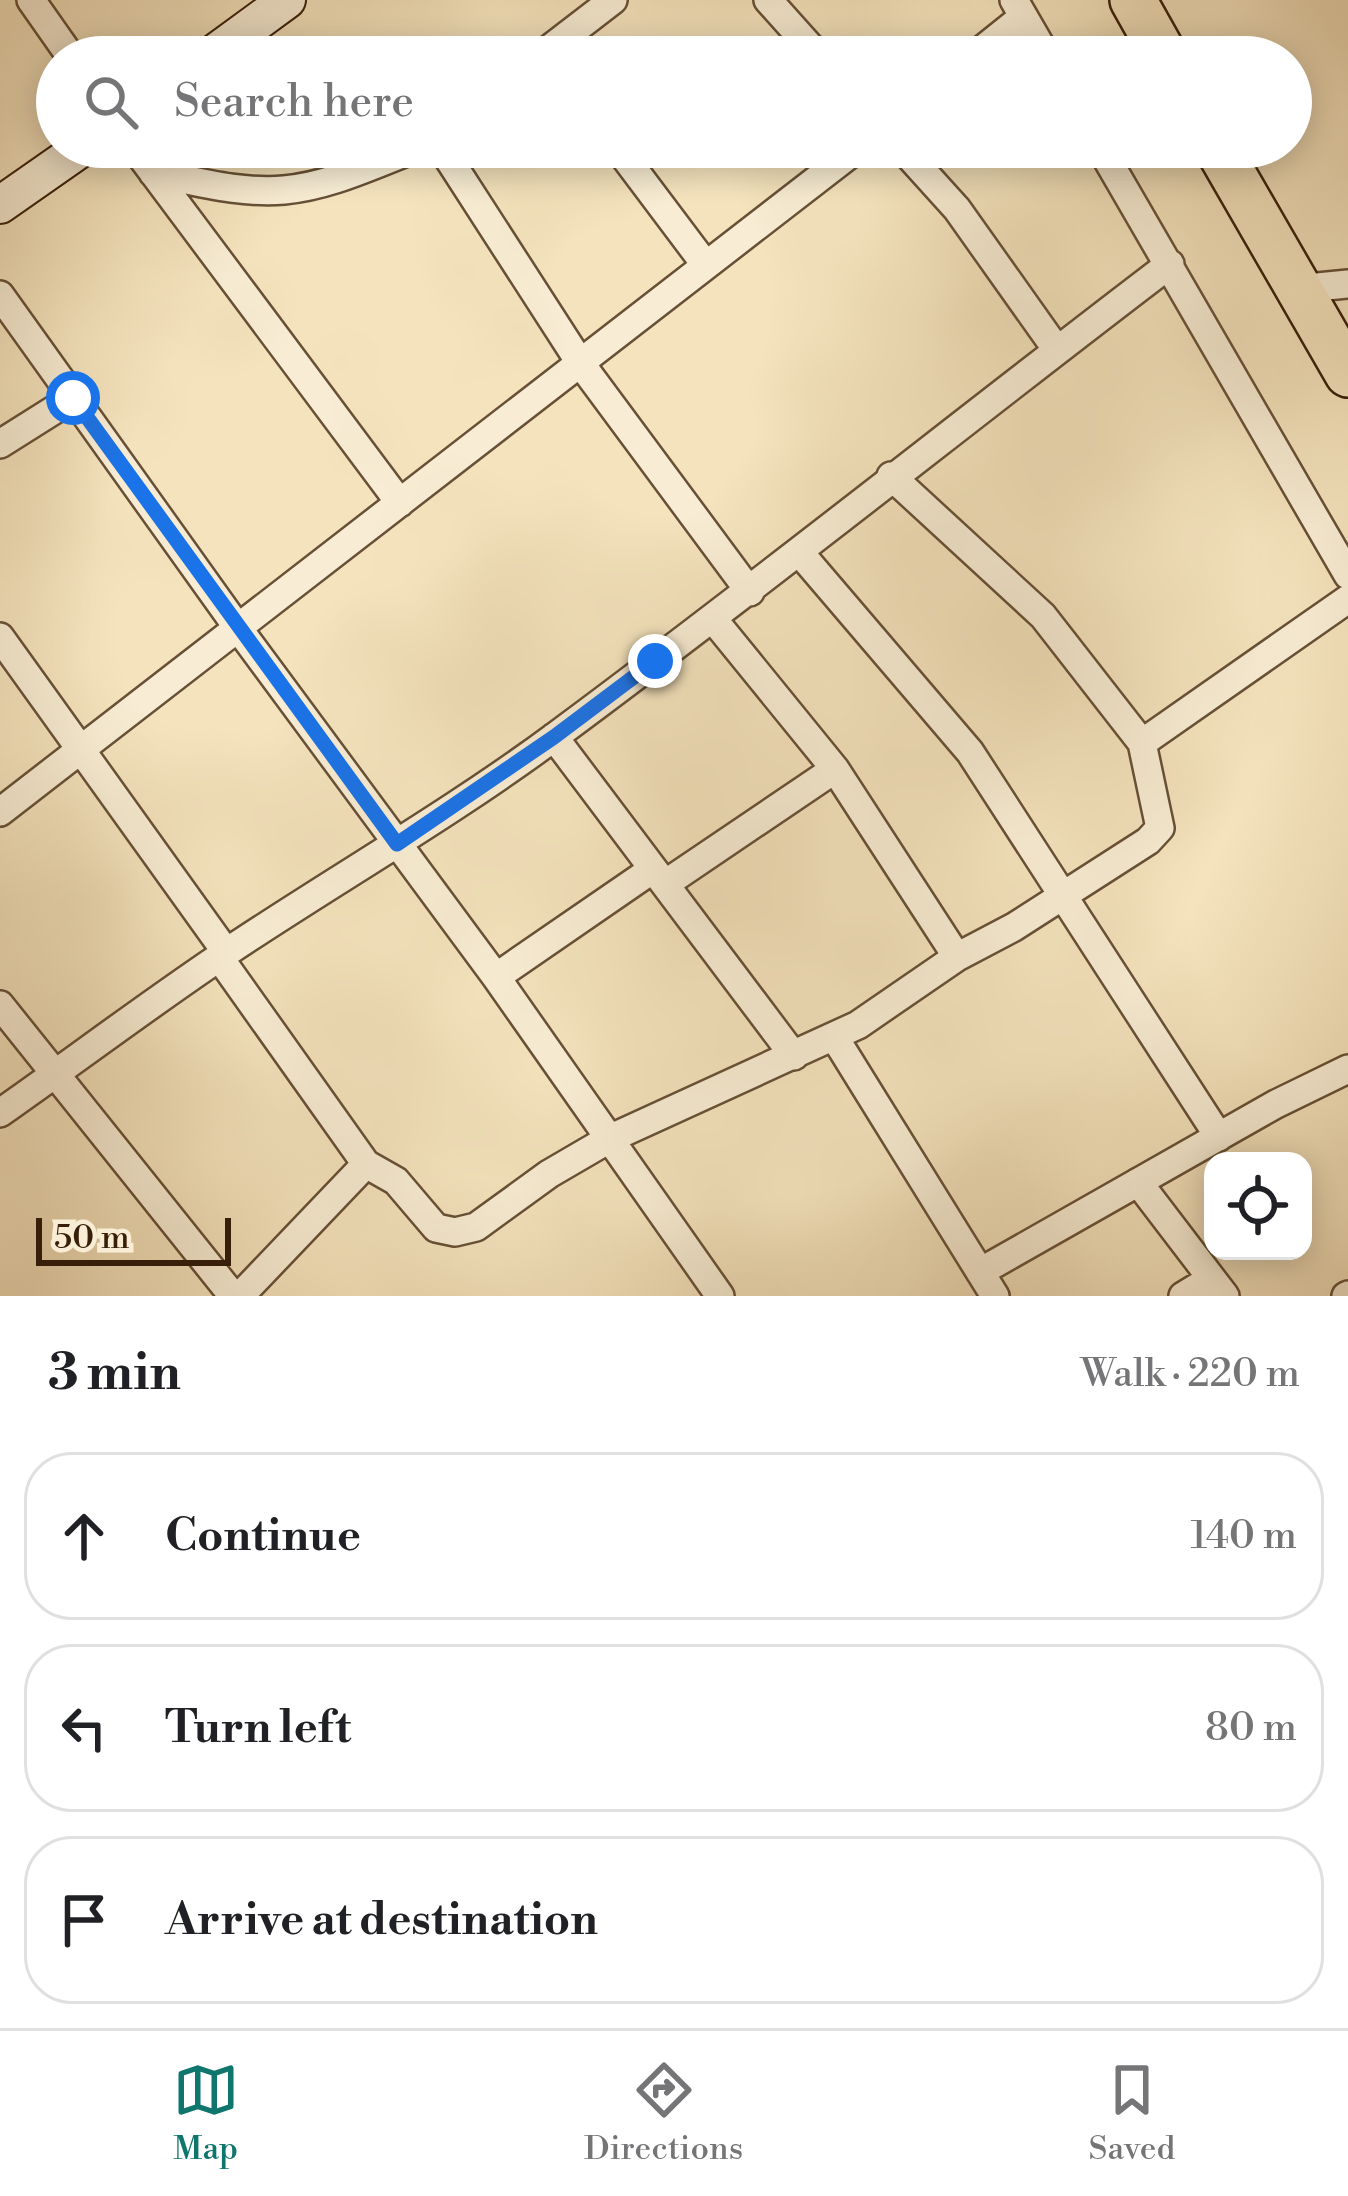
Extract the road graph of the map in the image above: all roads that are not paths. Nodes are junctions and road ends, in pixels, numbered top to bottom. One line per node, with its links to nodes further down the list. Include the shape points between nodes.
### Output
1 (31, 0): 7 (street)
2 (287, 0): 8 (main road)
3 (613, 0): 9 (street)
4 (768, 0): 10 (street)
5 (1133, 0): 13 (highway)
6 (1019, 9): 11 (street); 12 (street)
7 (56, 36)
8 (238, 36)
9 (568, 36)
10 (800, 36)
11 (994, 36)
12 (1035, 36)
13 (1154, 36)
14 (53, 168): 24 (main road)
15 (149, 168): 23 (street)
16 (365, 168): 23 (street, via 284,190)
17 (455, 168): 31 (street)
18 (633, 168): 25 (street)
19 (831, 168): 25 (street)
20 (920, 168): 30 (street)
21 (1113, 168): 26 (street)
22 (1228, 168): 28 (highway)
23 (153, 173): 36 (street)
24 (0, 205)
25 (705, 264): 31 (street)
26 (1170, 264): 30 (street); 38 (street)
27 (1348, 284): 28 (street)
28 (1298, 290): 32 (highway)
29 (0, 295): 33 (street)
30 (1057, 350): 35 (street)
31 (581, 364): 36 (street); 39 (street)
32 (1348, 374)
33 (73, 398): 34 (street); 42 (street)
34 (0, 444)
35 (891, 476): 37 (street); 45 (street, via 1042,616)
36 (400, 503): 42 (street)
37 (800, 553): 39 (street); 51 (street, via 970,752)
38 (1348, 574)
39 (750, 592): 41 (street)
40 (1348, 599): 45 (street)
41 (713, 619): 44 (street); 47 (street)
42 (238, 628): 46 (street); 49 (street)
43 (0, 638): 46 (street)
44 (554, 737): 49 (street); 50 (street)
45 (1142, 742): 51 (street, via 1160,828)
46 (81, 752): 48 (street); 52 (street)
47 (835, 769): 50 (street); 53 (street)
48 (0, 812)
49 (397, 844): 52 (street); 54 (street)
50 (659, 876): 54 (street); 57 (street)
51 (1062, 893): 53 (street); 61 (street)
52 (223, 955): 59 (street); 63 (street)
53 (957, 957): 56 (street)
54 (496, 977): 62 (street)
55 (0, 1005): 59 (street)
56 (835, 1038): 57 (street); 65 (street)
57 (794, 1056): 62 (street)
58 (1348, 1069): 61 (street)
59 (53, 1076): 60 (street); 67 (street)
60 (0, 1113)
61 (1219, 1136): 64 (street)
62 (609, 1139): 63 (street, via 476,1227 455,1232 436,1228 397,1180); 68 (street)
63 (366, 1164): 67 (street)
64 (1138, 1182): 65 (street); 66 (street)
65 (988, 1284)
66 (1218, 1287): 69 (street)
67 (236, 1296)
68 (719, 1296)
69 (1183, 1296)

